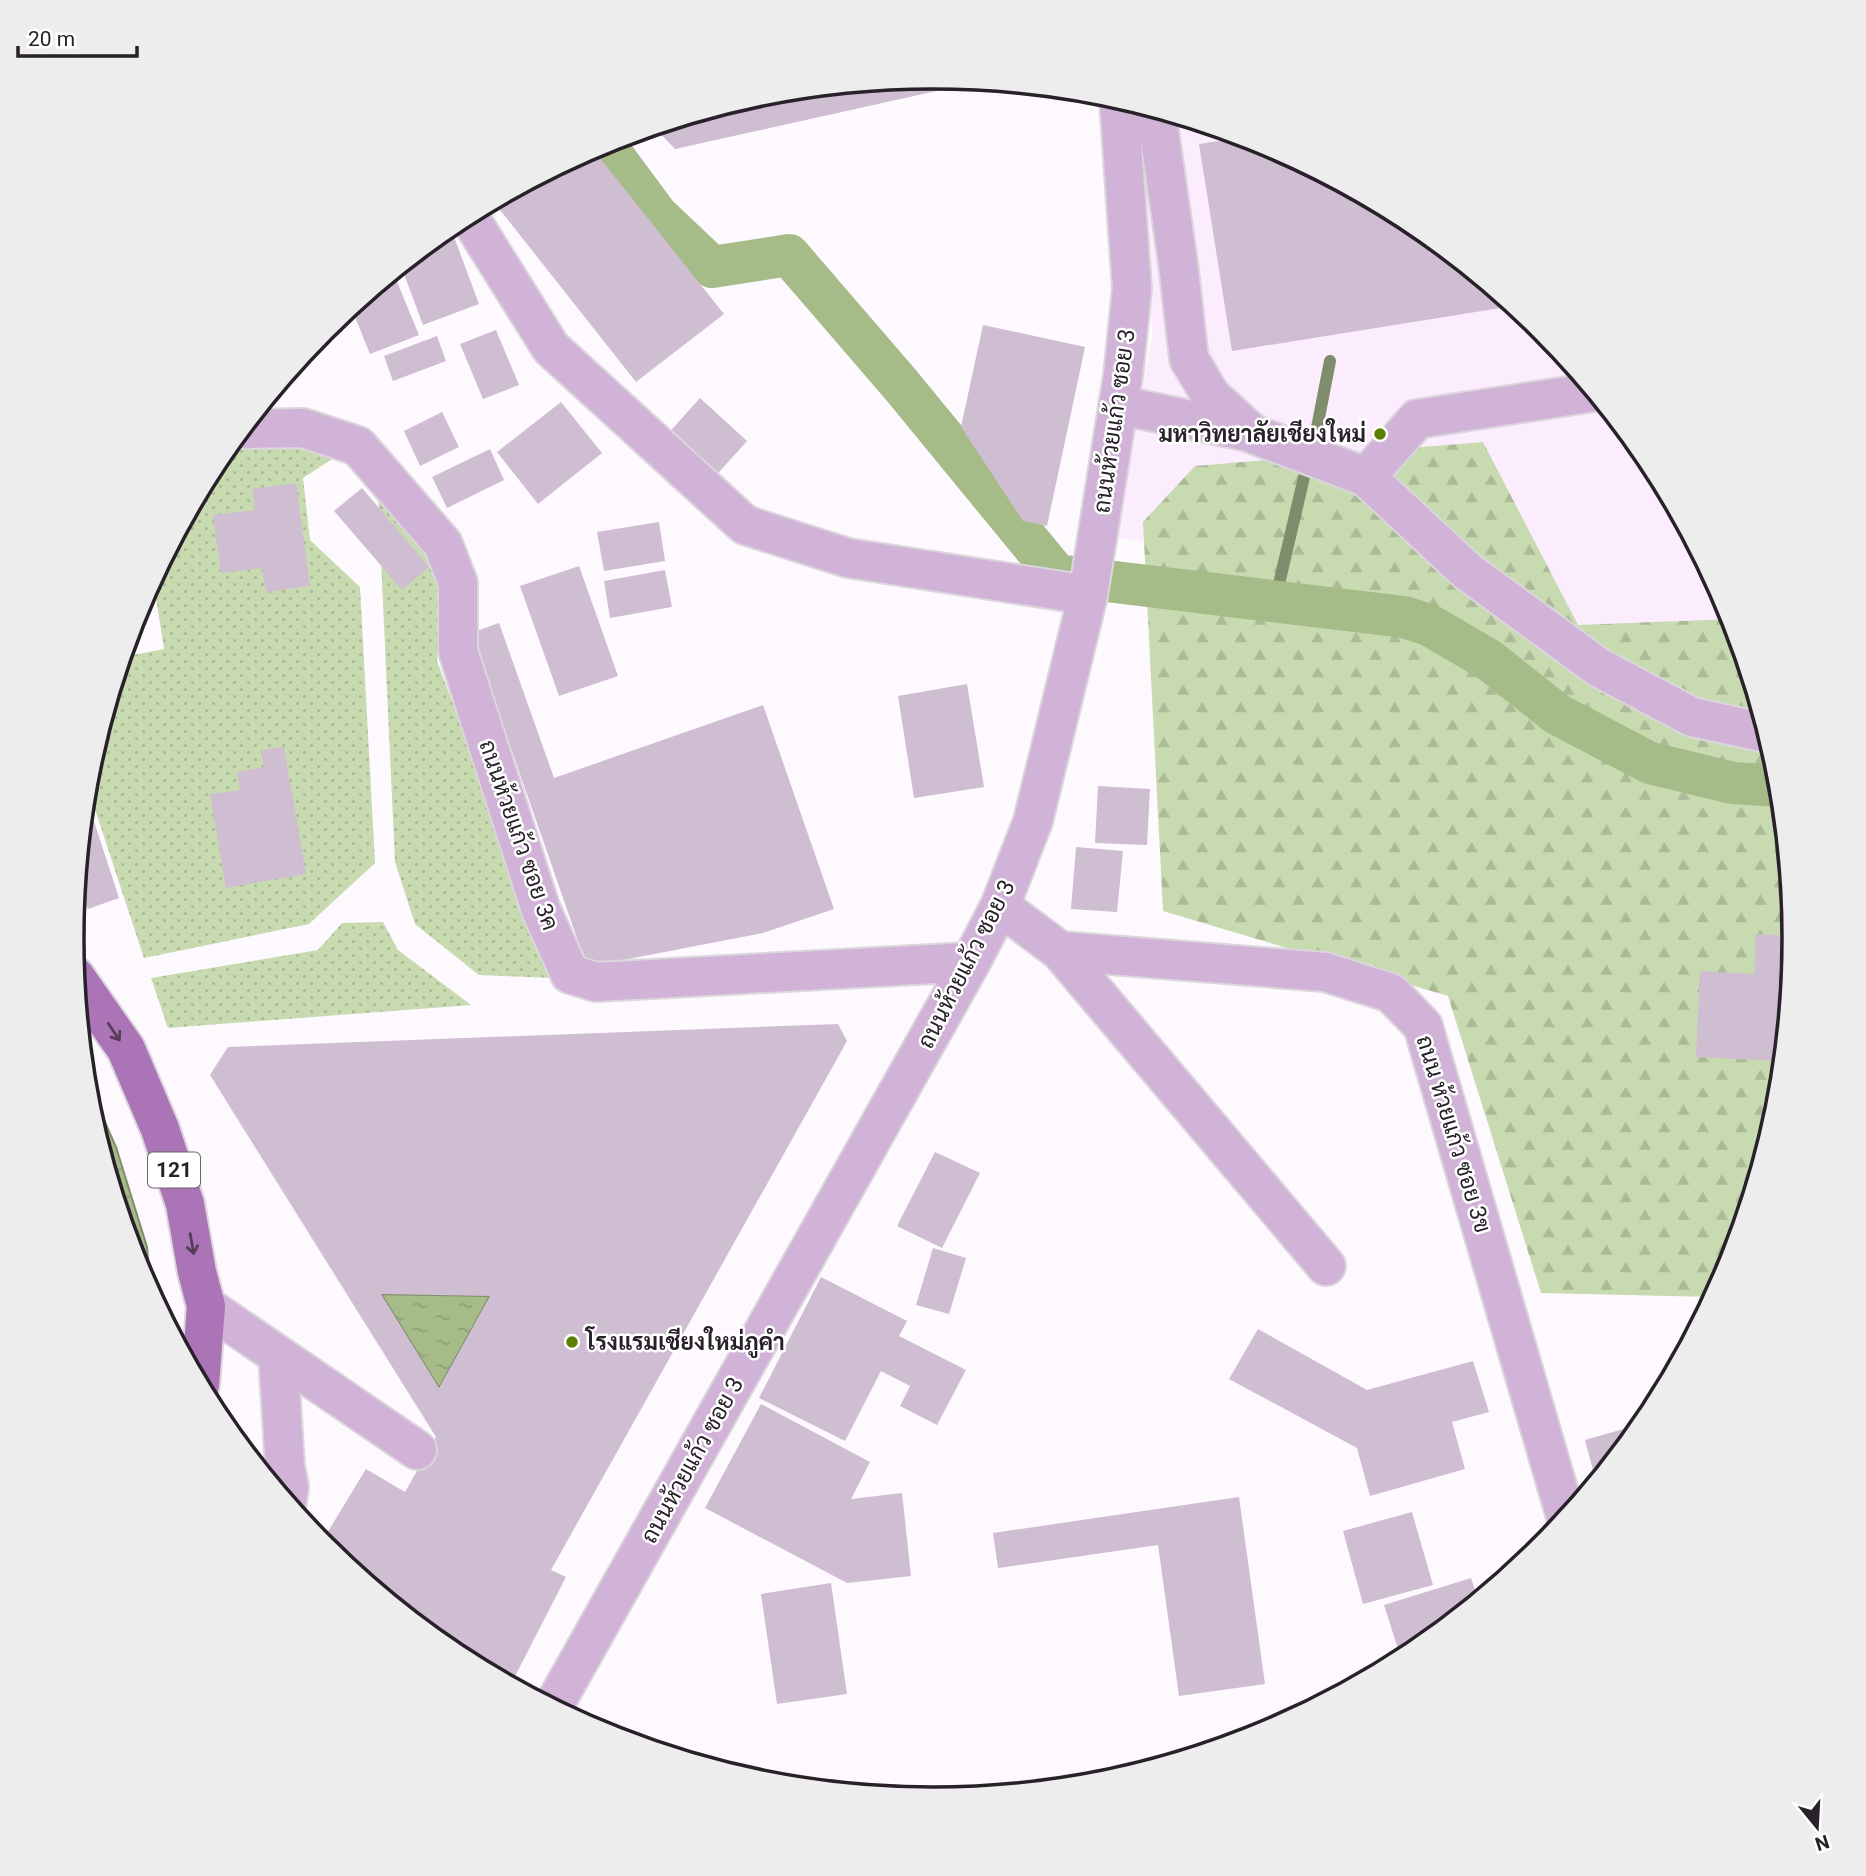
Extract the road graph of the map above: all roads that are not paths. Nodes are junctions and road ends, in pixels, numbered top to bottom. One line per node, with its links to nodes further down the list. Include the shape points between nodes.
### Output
1 (1120, 110): 5 (street, ถนนห้วยแก้ว ซอย 3, via 1132,289)
2 (1157, 119): 7 (street, via 1189,359 1211,396)
3 (474, 224): 9 (street, via 551,348 746,525 848,558)
4 (1584, 394): 8 (street, via 1417,419)
5 (1119, 405): 7 (street); 9 (street, ถนนห้วยแก้ว ซอย 3)
6 (253, 429): 13 (street, ถนนห้วยแก้ว ซอย 3ค, via 303,428 358,446 443,544 458,583 458,651 541,910 570,974 596,982)
7 (1253, 433): 8 (street)
8 (1366, 477): 10 (street, via 1467,571 1598,667 1692,717)
9 (1088, 595): 11 (street, ถนนห้วยแก้ว ซอย 3, via 1033,821)
10 (1756, 731)
11 (1000, 906): 12 (street); 13 (street, ถนนห้วยแก้ว ซอย 3)
12 (1060, 951): 15 (street); 21 (street, ถนน ห้วยแก้ว ซอย 3ข, via 1325,972 1391,993 1423,1027)
13 (971, 962): 22 (street, ถนนห้วยแก้ว ซอย 3)
14 (86, 992): 16 (main road, 121, one-way to 16, via 126,1049 160,1129 185,1204)
15 (1326, 1266)
16 (206, 1306): 17 (street); 18 (main road, 121)
17 (278, 1355): 19 (street); 20 (street)
18 (201, 1368)
19 (417, 1450)
20 (289, 1490)
21 (1563, 1506)
22 (558, 1700)

